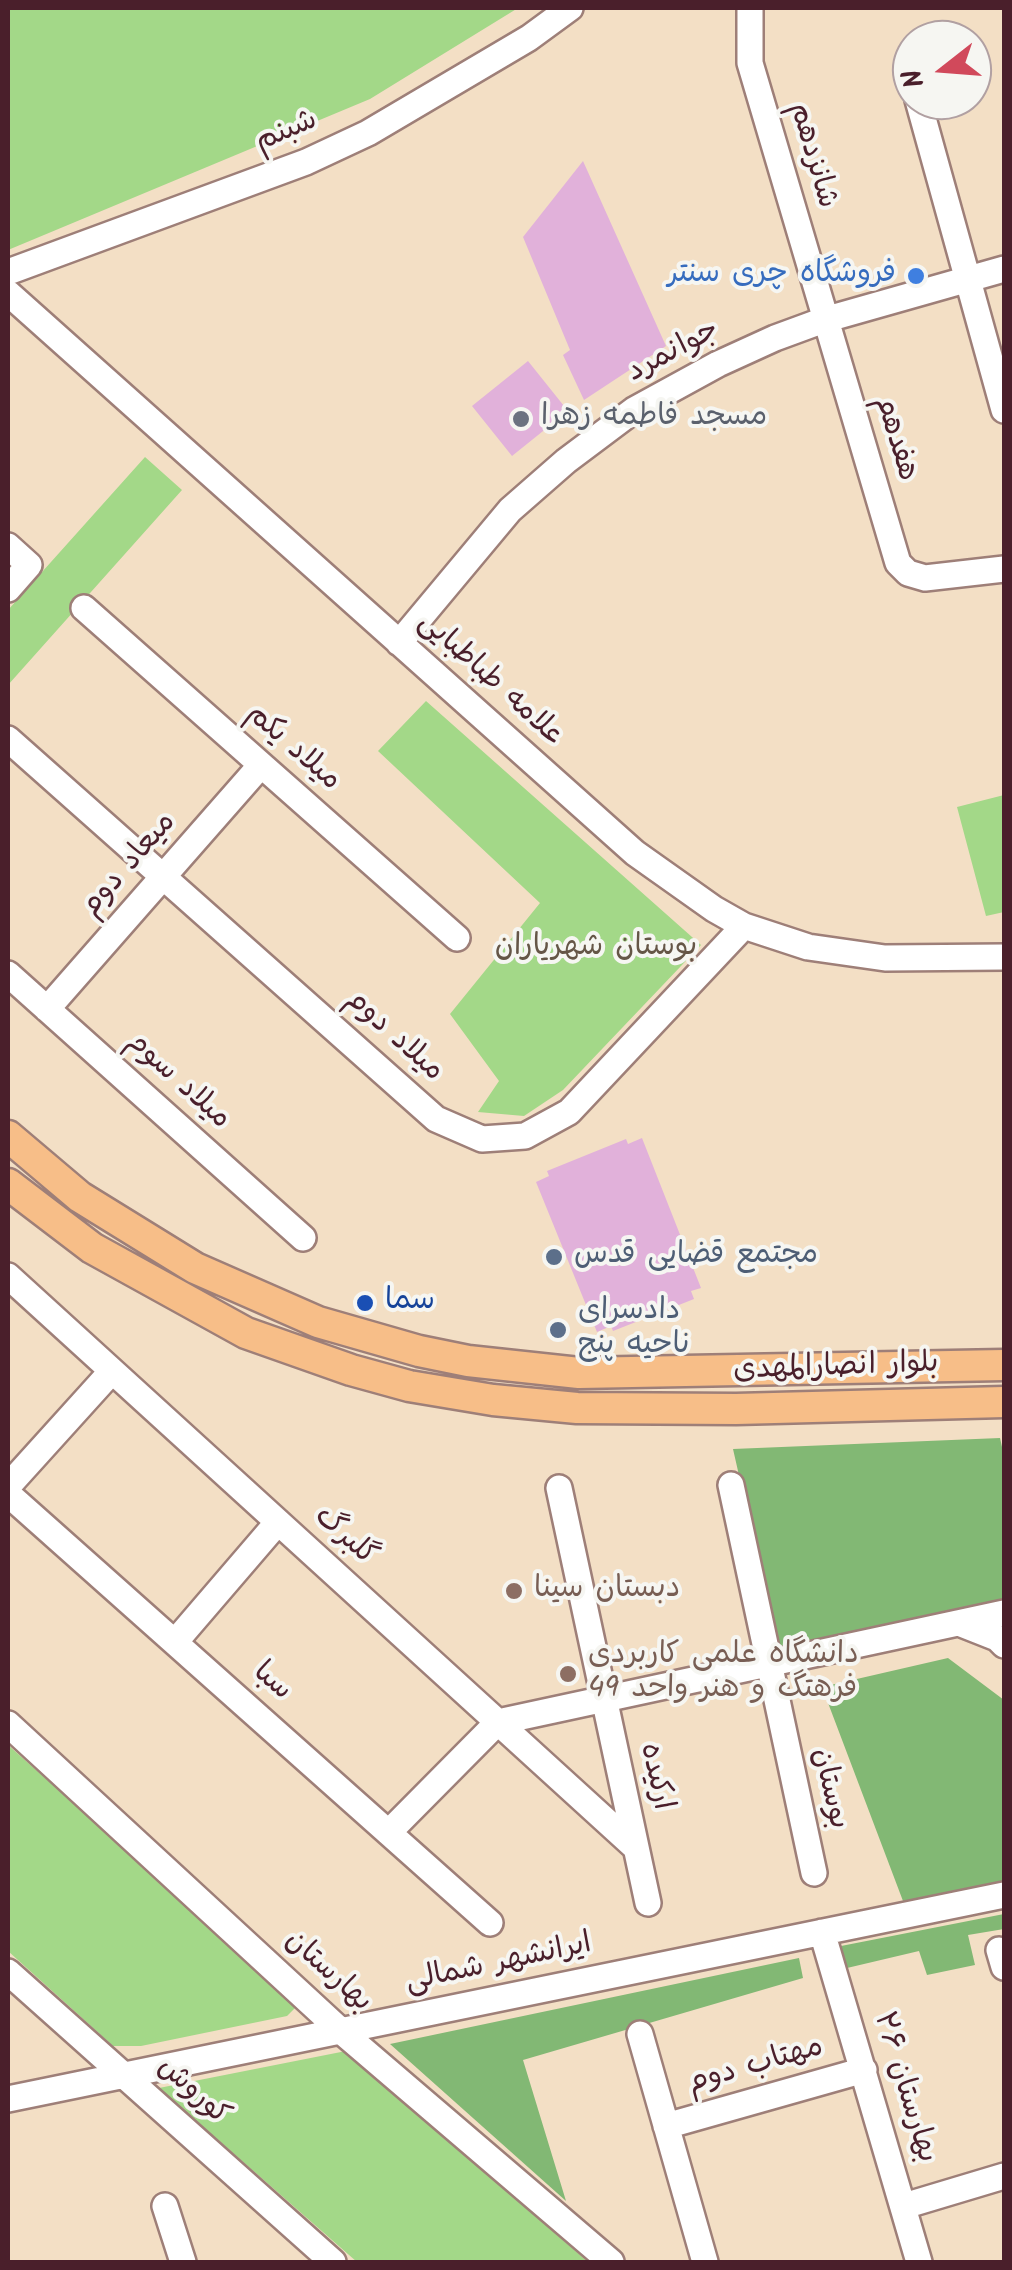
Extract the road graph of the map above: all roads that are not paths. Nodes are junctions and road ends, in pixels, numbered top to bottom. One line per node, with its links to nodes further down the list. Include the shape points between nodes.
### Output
1 (570, 8): 5 (street, شبنم, via 368,133)
2 (750, 8): 8 (street, شانزدهم, via 750,63)
3 (924, 120): 6 (street)
4 (1004, 270): 6 (street, جوانمرد)
5 (8, 272)
6 (968, 281): 8 (street, جوانمرد); 9 (street)
7 (8, 293): 14 (street, علامه طباطبایی)
8 (824, 320): 11 (street, هفدهم, via 898,563 925,578); 14 (street, جوانمرد, via 718,364 634,410 566,461 510,510)
9 (1004, 410)
10 (8, 546): 12 (street, via 29,565)
11 (1004, 569)
12 (8, 590)
13 (84, 608): 16 (street, میلاد یکم)
14 (399, 644): 18 (street, علامه طباطبایی, via 635,853)
15 (8, 739): 17 (street, میلاد دوم)
16 (261, 765): 17 (street, میعاد دوم); 19 (street, میلاد یکم)
17 (163, 877): 18 (street, میلاد دوم, via 436,1119 482,1139 526,1136 569,1112); 22 (street, میعاد دوم)
18 (744, 926): 20 (street, علامه طباطبایی, via 808,946 885,958)
19 (458, 938)
20 (1004, 957)
21 (8, 974): 22 (street, میلاد سوم)
22 (47, 1010): 25 (street, میلاد سوم)
23 (8, 1136): 27 (main road, بلوار انصارالمهدی, via 80,1197 195,1268 318,1322 419,1351 579,1374)
24 (8, 1184): 29 (main road, بلوار انصارالمهدی, via 92,1248 246,1333 410,1386 577,1408)
25 (303, 1238)
26 (8, 1276): 28 (street, گلبرگ)
27 (1004, 1365)
28 (112, 1371): 31 (street); 34 (street, گلبرگ)
29 (1004, 1402)
30 (731, 1484): 39 (street, بوستان)
31 (8, 1486)
32 (559, 1488): 40 (street, ارکیده)
33 (8, 1494): 37 (street, سبا)
34 (278, 1522): 37 (street); 41 (street, گلبرگ)
35 (1004, 1613): 36 (street)
36 (959, 1623): 38 (street); 39 (street)
37 (175, 1642): 43 (street, سبا)
38 (1004, 1645)
39 (767, 1664): 40 (street); 45 (street, بوستان)
40 (604, 1699): 41 (street); 44 (street, ارکیده)
41 (498, 1722): 43 (street); 44 (street, گلبرگ)
42 (8, 1724): 51 (street, بهارستان)
43 (390, 1831): 48 (street, سبا)
44 (636, 1848): 47 (street, ارکیده)
45 (814, 1873)
46 (1004, 1895): 49 (street, ایرانشهر شمالی)
47 (648, 1903)
48 (490, 1923)
49 (822, 1932): 51 (street, ایرانشهر شمالی); 53 (street, بهارستان ۲۶)
50 (8, 1972): 54 (street, کوروش)
51 (341, 2030): 54 (street, ایرانشهر شمالی); 62 (street, بهارستان)
52 (640, 2034): 56 (street, مهتاب دوم)
53 (864, 2070): 56 (street, مهتاب دوم); 59 (street, بهارستان ۲۶)
54 (123, 2075): 55 (street, ایرانشهر شمالی); 61 (street, کوروش)
55 (8, 2099)
56 (666, 2126): 63 (street, مهتاب دوم)
57 (1004, 2176): 59 (street)
58 (166, 2206): 60 (street)
59 (904, 2206): 64 (street, بهارستان ۲۶)
60 (183, 2262)
61 (334, 2262)
62 (611, 2262)
63 (704, 2262)
64 (919, 2262)

